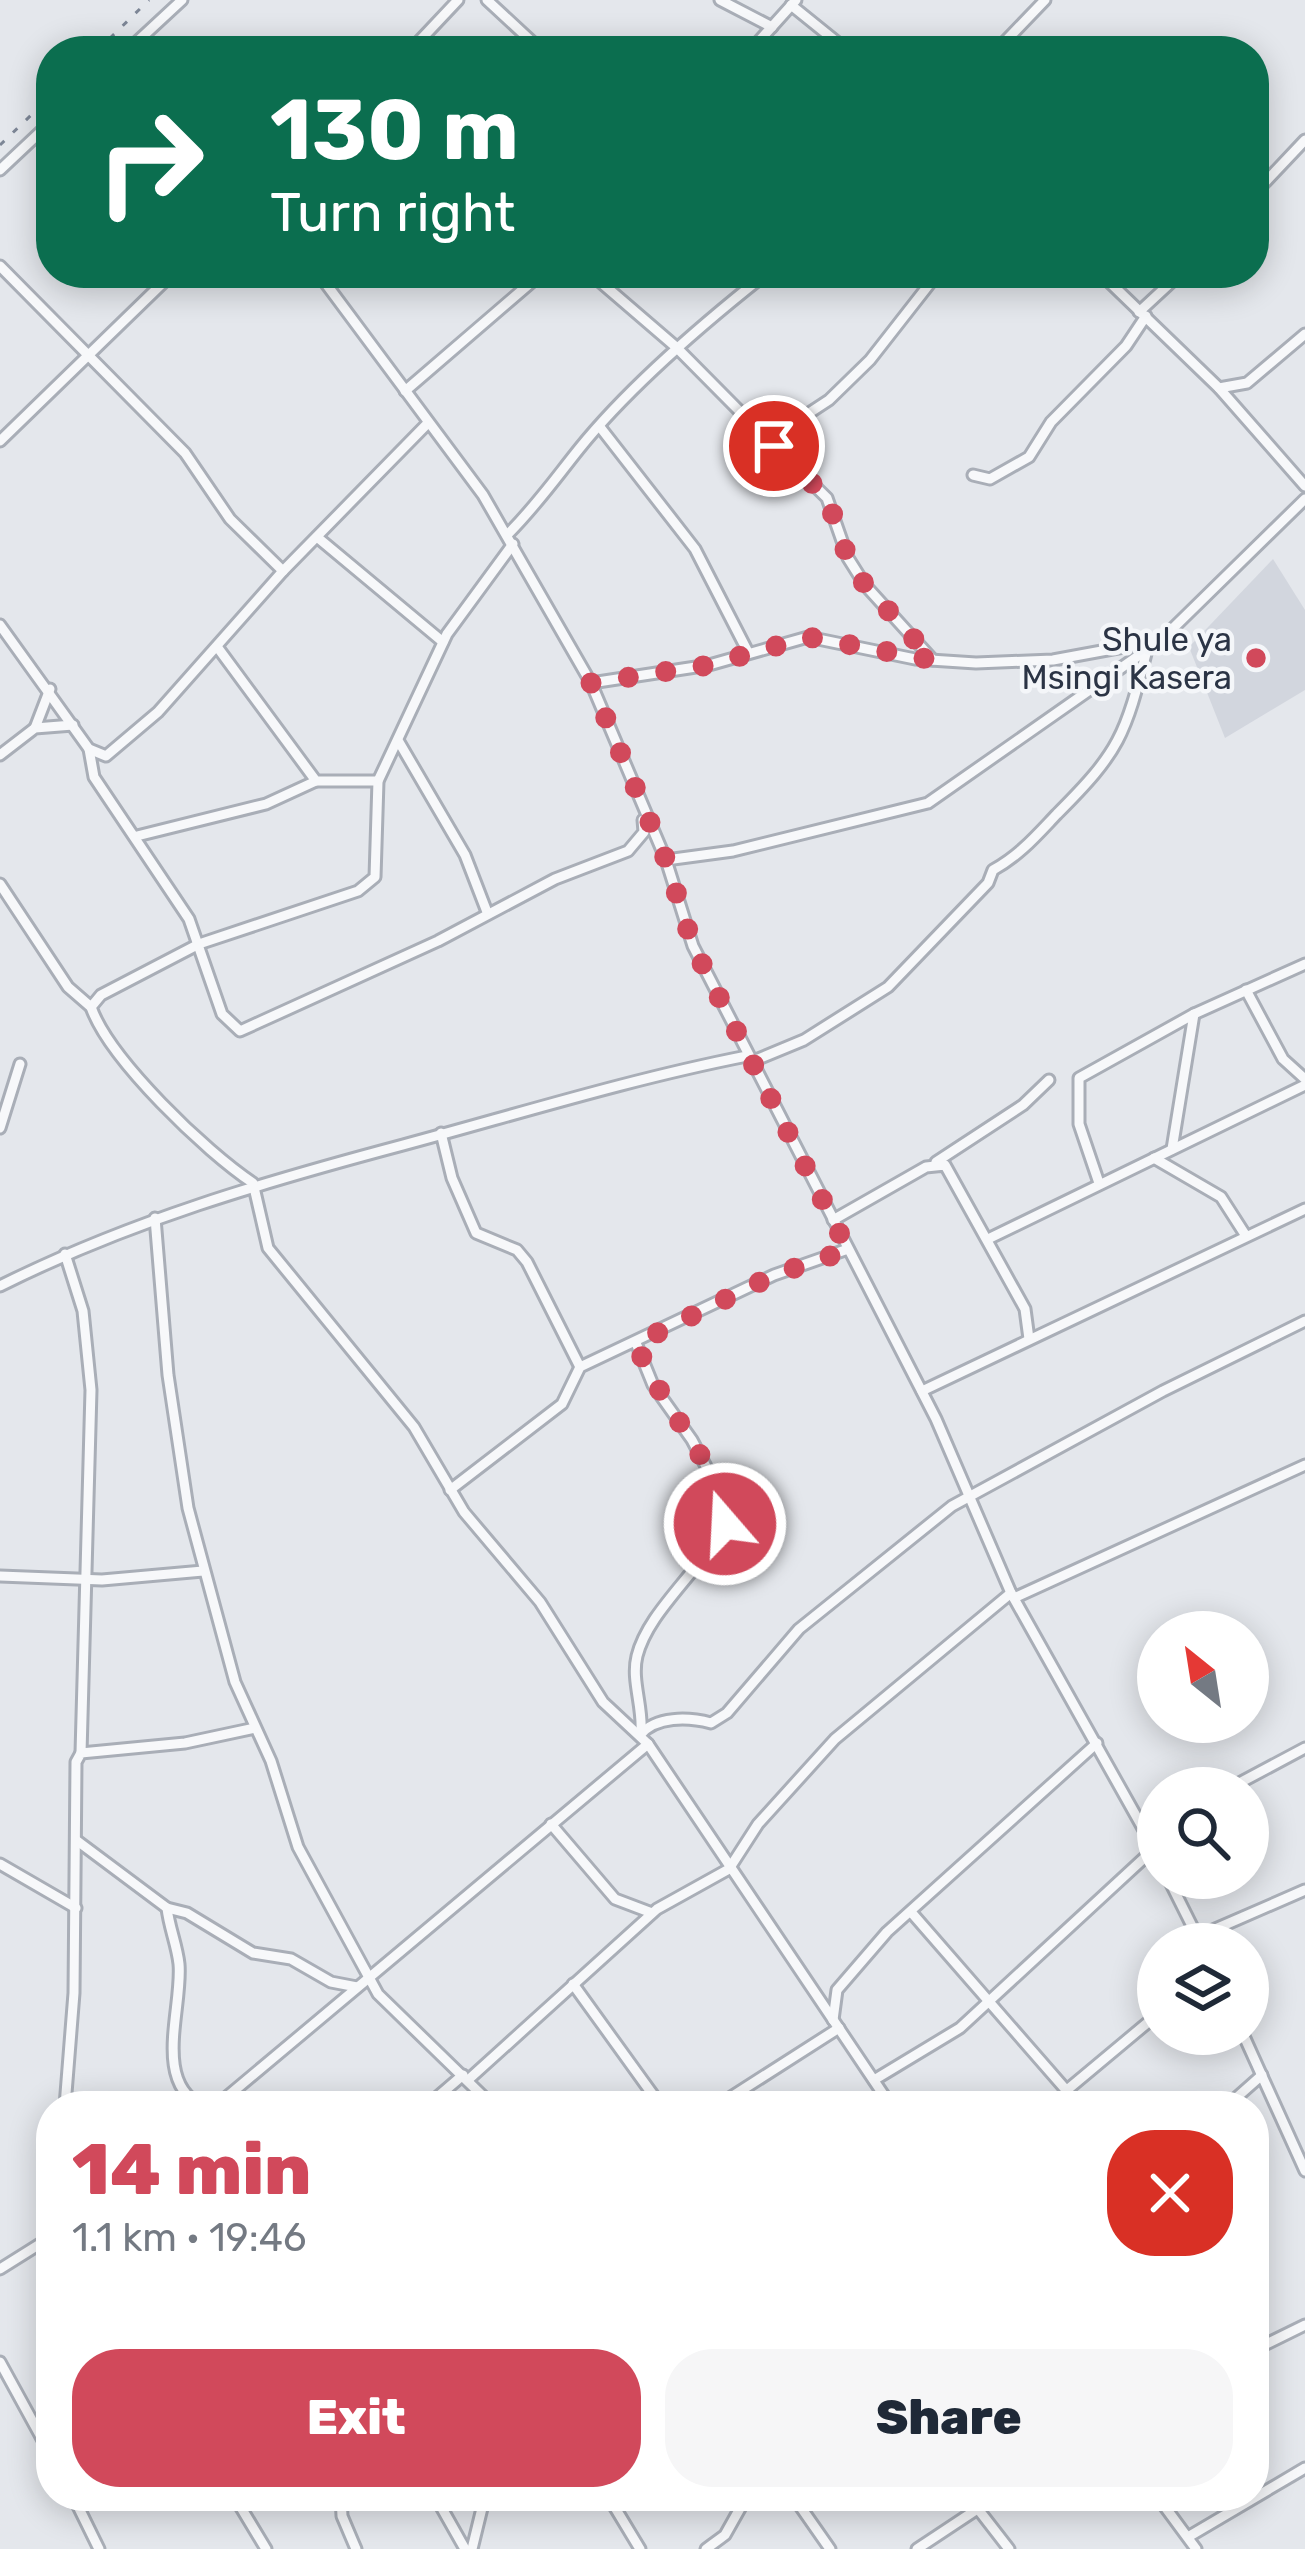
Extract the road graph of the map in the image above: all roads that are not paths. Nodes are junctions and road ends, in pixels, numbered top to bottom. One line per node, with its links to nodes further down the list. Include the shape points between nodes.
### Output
1 (182, 0): 8 (street)
2 (458, 0): 9 (street)
3 (488, 0): 10 (street)
4 (721, 0): 7 (street)
5 (1045, 0): 13 (street)
6 (794, 2): 7 (street); 12 (street)
7 (772, 27): 11 (street)
8 (143, 36)
9 (424, 36)
10 (526, 36)
11 (764, 36)
12 (831, 36)
13 (1010, 36)
14 (36, 136): 16 (street)
15 (1305, 140): 17 (street)
16 (0, 170)
17 (1269, 178)
18 (0, 266): 30 (street)
19 (158, 288): 30 (street)
20 (331, 288): 32 (street)
21 (525, 288): 32 (street)
22 (607, 288): 29 (street)
23 (748, 288): 29 (street)
24 (926, 288): 35 (street, via 829,400)
25 (1116, 288): 27 (street)
26 (1167, 288): 27 (street)
27 (1143, 314): 31 (street); 37 (street, via 1126,346 1051,422 1023,463 990,479)
28 (1305, 334): 31 (street, via 1247,383)
29 (676, 347): 34 (street); 35 (street)
30 (90, 356): 36 (street); 42 (street)
31 (1219, 388): 38 (street)
32 (405, 391): 33 (street)
33 (427, 424): 40 (street); 41 (street)
34 (600, 427): 41 (street); 48 (street, via 694,549)
35 (768, 440): 49 (street, via 827,498 865,585)
36 (0, 441)
37 (973, 475)
38 (1305, 486)
39 (1305, 499): 44 (street)
40 (317, 537): 42 (street); 45 (street)
41 (511, 539): 45 (street); 50 (street)
42 (283, 571): 46 (street)
43 (0, 625): 51 (street)
44 (1161, 640): 47 (street); 49 (street, via 1033,662)
45 (443, 642): 54 (street)
46 (218, 648): 55 (street, via 113,752); 57 (street)
47 (1147, 650): 61 (street, via 928,803); 69 (street, via 1128,724 1105,768 1021,854 993,870 888,987 803,1040)
48 (748, 652): 49 (street, via 820,637); 50 (street)
49 (933, 660)
50 (591, 683): 59 (street)
51 (50, 689): 52 (street); 53 (street)
52 (73, 725): 53 (street); 55 (street)
53 (35, 728): 56 (street)
54 (399, 742): 58 (street); 63 (street, via 465,855)
55 (89, 749): 60 (street, via 94,777)
56 (0, 755)
57 (316, 781): 58 (street); 60 (street, via 266,803)
58 (379, 782): 64 (street, via 375,878)
59 (642, 810): 61 (street); 63 (street, via 638,845)
60 (137, 836): 64 (street)
61 (666, 860): 69 (street, via 693,946)
62 (0, 884): 67 (street, via 68,987)
63 (487, 912): 64 (street, via 240,1031 222,1014)
64 (199, 944): 67 (street, via 118,984)
65 (1305, 964): 66 (street)
66 (1246, 989): 68 (street); 72 (street, via 1283,1059)
67 (91, 1007): 78 (street, via 127,1064 220,1161)
68 (1194, 1013): 75 (street); 79 (street, via 1079,1078 1079,1124)
69 (749, 1059): 74 (street, via 581,1091); 82 (street)
70 (20, 1064): 73 (street)
71 (1049, 1080): 77 (street)
72 (1305, 1082): 75 (street)
73 (0, 1128)
74 (441, 1133): 78 (street); 91 (street, via 476,1233 527,1262)
75 (1172, 1149): 76 (street)
76 (1154, 1158): 79 (street); 83 (street, via 1221,1197)
77 (937, 1162): 82 (street); 84 (street, via 956,1179)
78 (253, 1183): 81 (street); 94 (street, via 268,1248 414,1426)
79 (1099, 1183): 84 (street)
80 (1305, 1209): 83 (street)
81 (155, 1218): 86 (street); 96 (street, via 177,1455)
82 (832, 1220): 85 (street)
83 (1246, 1236): 89 (street)
84 (988, 1239): 89 (street, via 1024,1309)
85 (848, 1250): 90 (street, via 774,1275); 92 (street)
86 (65, 1254): 87 (street); 98 (street, via 83,1311 91,1390)
87 (0, 1286)
88 (1305, 1321): 95 (street)
89 (1029, 1339): 92 (street)
90 (637, 1343): 91 (street); 101 (street, via 653,1385 729,1510 640,1646)
91 (580, 1367): 94 (street, via 562,1404)
92 (922, 1391): 95 (street)
93 (1305, 1465): 99 (street)
94 (450, 1490): 101 (street, via 541,1602 603,1702)
95 (969, 1496): 99 (street); 101 (street, via 799,1629 727,1713 711,1723 651,1724)
96 (203, 1570): 98 (street); 100 (street)
97 (0, 1576): 98 (street)
98 (86, 1576): 104 (street)
99 (1012, 1596): 102 (street); 111 (street, via 835,1739 758,1823)
100 (255, 1728): 104 (street); 118 (street, via 305,1863)
101 (645, 1740): 107 (street); 111 (street)
102 (1097, 1743): 106 (street); 115 (street)
103 (1305, 1747): 105 (street)
104 (81, 1753): 108 (street)
105 (1268, 1767)
106 (1137, 1805)
107 (551, 1824): 116 (street, via 615,1899); 118 (street)
108 (76, 1840): 113 (street); 114 (street)
109 (0, 1864): 113 (street)
110 (1137, 1868): 121 (street)
111 (729, 1869): 116 (street); 122 (street)
112 (1305, 1889): 117 (street)
113 (76, 1907): 129 (street)
114 (166, 1908): 120 (street, via 253,1953 291,1959); 130 (street, via 179,1968 175,2073)
115 (911, 1912): 121 (street); 122 (street, via 838,1990)
116 (652, 1913): 119 (street)
117 (1236, 1923)
118 (368, 1978): 120 (street); 126 (street)
119 (573, 1984): 126 (street); 134 (street)
120 (358, 1988): 131 (street)
121 (989, 1996): 127 (street, via 960,2028); 128 (street)
122 (836, 2024): 127 (street); 135 (street)
123 (1137, 2032): 128 (street)
124 (1253, 2055): 125 (street)
125 (1262, 2075): 137 (street); 138 (street)
126 (465, 2078): 132 (street); 133 (street)
127 (874, 2080): 136 (street)
128 (1067, 2090)
129 (66, 2091)
130 (183, 2091)
131 (234, 2091)
132 (448, 2091)
133 (478, 2091)
134 (650, 2091)
135 (739, 2091)
136 (881, 2091)
137 (1244, 2091)
138 (1292, 2138): 139 (street); 140 (street)
139 (1305, 2141)
140 (1305, 2171)
141 (36, 2246): 142 (street)
142 (0, 2269)
143 (1305, 2325): 144 (street)
144 (1269, 2343)
145 (0, 2362): 146 (street)
146 (36, 2428)
147 (1305, 2468): 148 (street)
148 (1269, 2489)
149 (81, 2511): 162 (street)
150 (243, 2511): 163 (street)
151 (342, 2511): 164 (street)
152 (444, 2511): 165 (street)
153 (480, 2511): 165 (street)
154 (617, 2511): 166 (street)
155 (739, 2511): 167 (street)
156 (803, 2511): 168 (street)
157 (975, 2511): 169 (street)
158 (980, 2511): 170 (street)
159 (1168, 2511): 161 (street)
160 (1232, 2511): 161 (street)
161 (1188, 2537): 171 (street)
162 (100, 2549)
163 (266, 2549)
164 (356, 2549)
165 (468, 2549)
166 (640, 2549)
167 (706, 2549)
168 (830, 2549)
169 (916, 2549)
170 (1009, 2549)
171 (1196, 2549)

